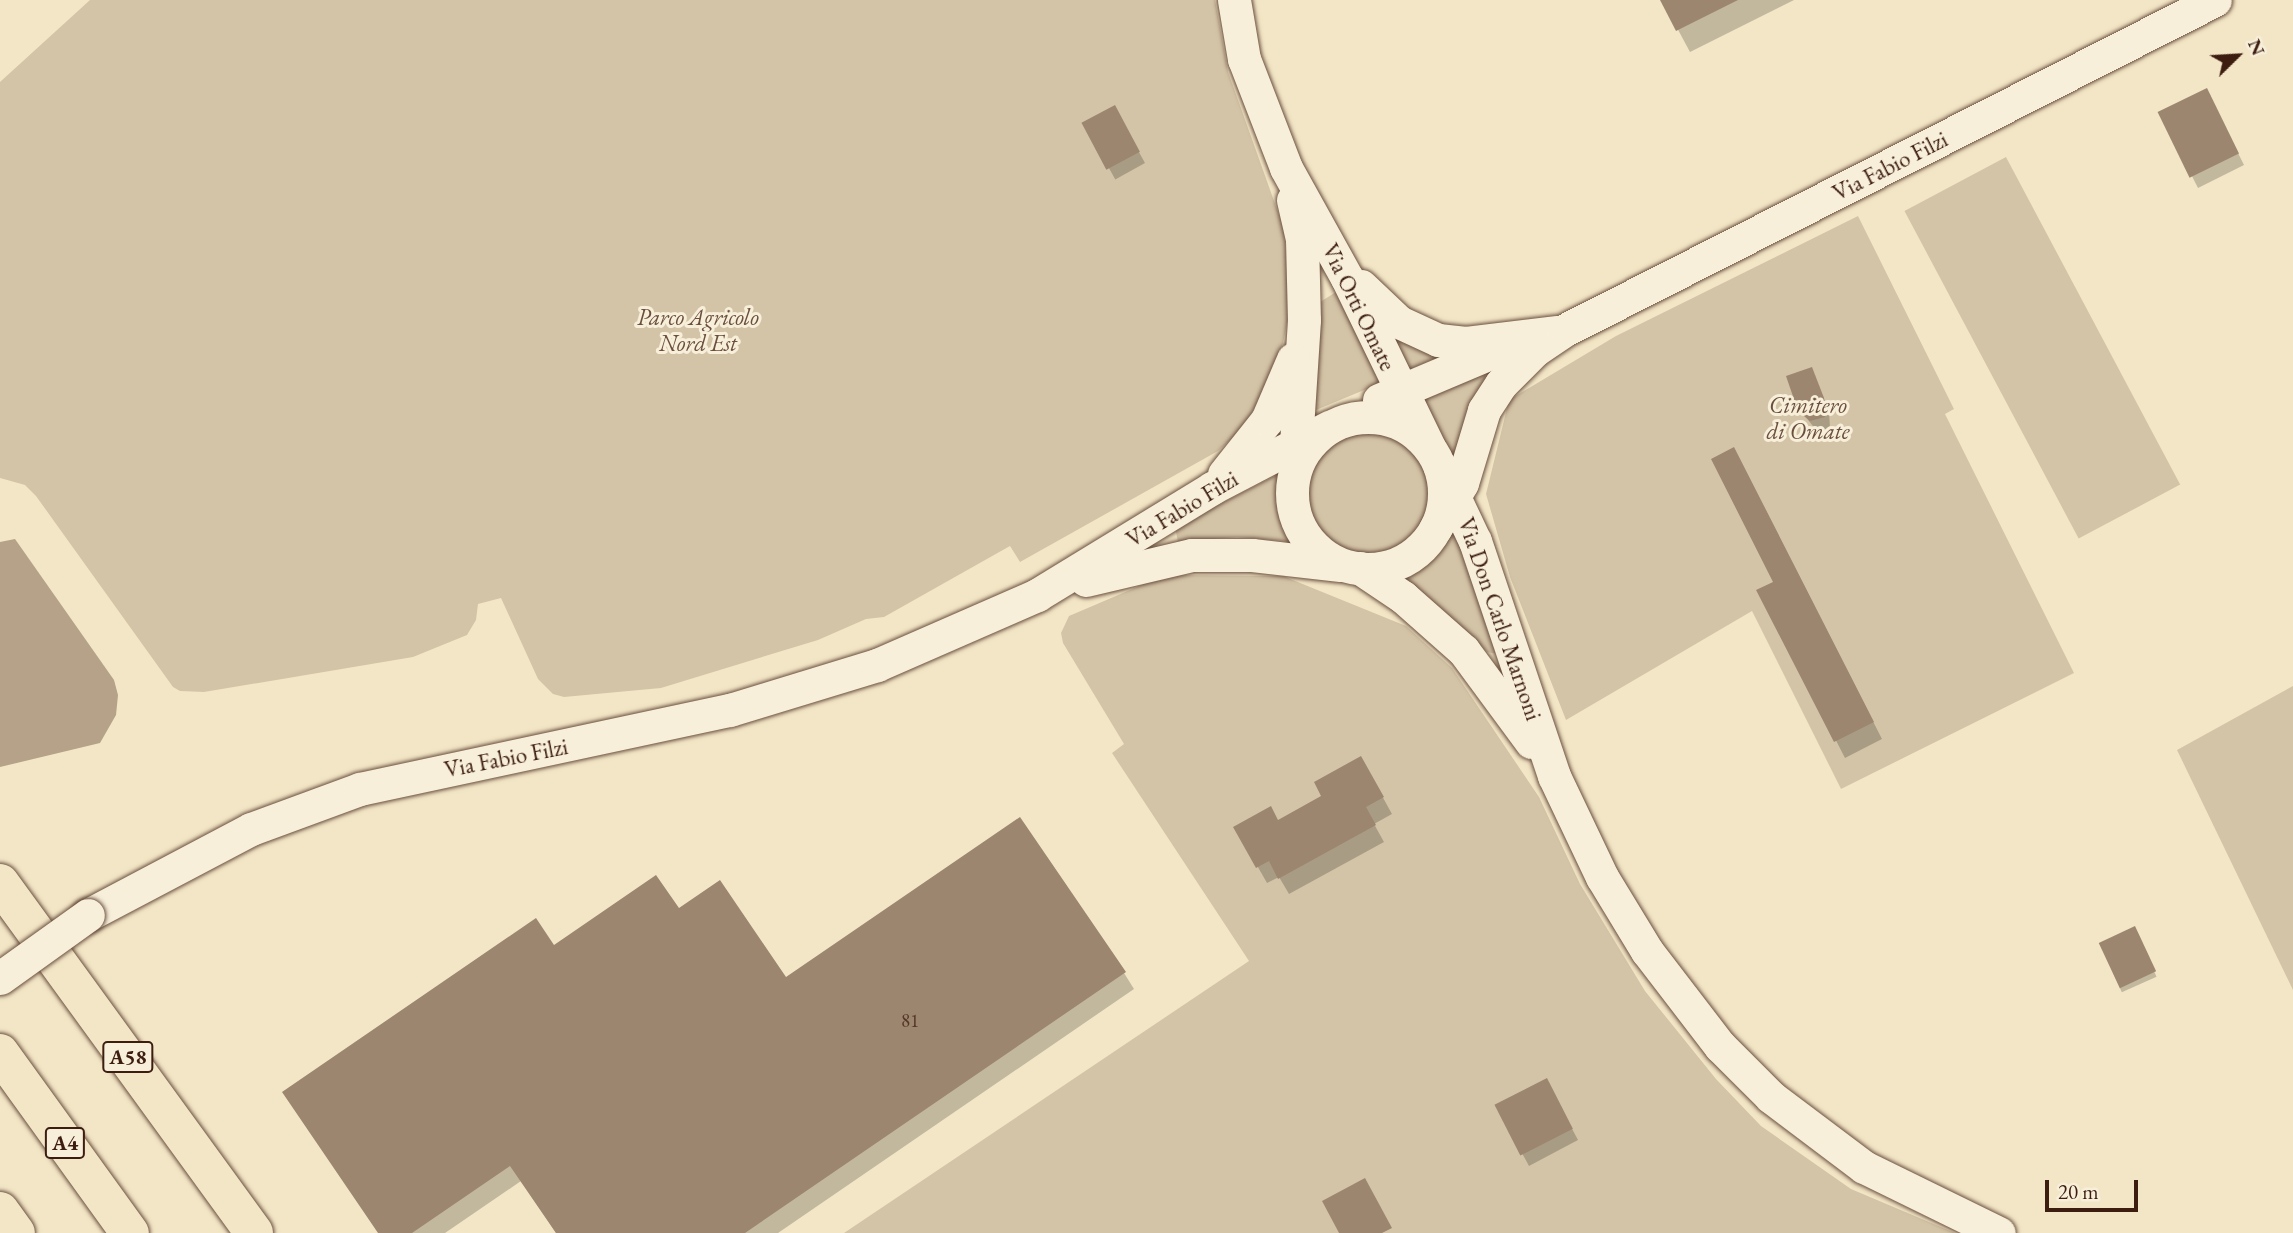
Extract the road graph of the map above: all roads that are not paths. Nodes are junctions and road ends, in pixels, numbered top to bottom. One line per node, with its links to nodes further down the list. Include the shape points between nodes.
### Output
1 (1234, 0): 3 (street, Via Orti Omate, via 1244,59)
2 (2216, 0): 6 (street, Via Fabio Filzi)
3 (1286, 168): 4 (street, Via Orti Omate); 5 (street, Via Orti Omate, via 1302,239)
4 (1329, 244): 6 (street, Via Fabio Filzi, via 1377,304 1412,330 1438,340 1466,343); 7 (street, Via Orti Omate)
5 (1304, 320): 9 (street, Via Orti Omate); 12 (street, Via Orti Omate, via 1267,421)
6 (1548, 334): 7 (street, Via Fabio Filzi); 13 (street, Via Fabio Filzi, via 1492,397)
7 (1398, 389): 8 (street, Via Fabio Filzi); 10 (street, Via Orti Omate)
8 (1336, 424): 9 (street, Via Fabio Filzi); 10 (street, via 1390,419 1412,430); 11 (street, via 1306,449)
9 (1297, 444): 11 (street, Via Orti Omate); 12 (street, Via Fabio Filzi)
10 (1434, 456): 13 (street, Via Don Carlo Marnoni); 14 (street, via 1444,492)
11 (1293, 480): 15 (street, via 1294,509 1304,534 1323,554)
12 (1212, 488): 16 (street, Via Fabio Filzi)
13 (1455, 498): 14 (street, Via Fabio Filzi); 17 (street, Via Don Carlo Marnoni, via 1475,541)
14 (1435, 529): 15 (street, via 1408,557 1391,566)
15 (1354, 567): 16 (street, Via Fabio Filzi, via 1252,555 1192,555); 17 (street, Via Don Carlo Marnoni, via 1403,597 1481,670)
16 (1037, 595): 19 (street, Via Fabio Filzi, bridge, via 877,665 791,694 336,797 223,843 88,915)
17 (1554, 776): 25 (street, Via Don Carlo Marnoni, via 1602,877 1647,951 1736,1063 1781,1105 1864,1167)
18 (0, 883): 24 (highway, A58)
19 (0, 978)
20 (0, 1053): 23 (highway, A4)
21 (0, 1210): 22 (highway)
22 (16, 1233)
23 (130, 1233)
24 (254, 1233)
25 (1999, 1233)

